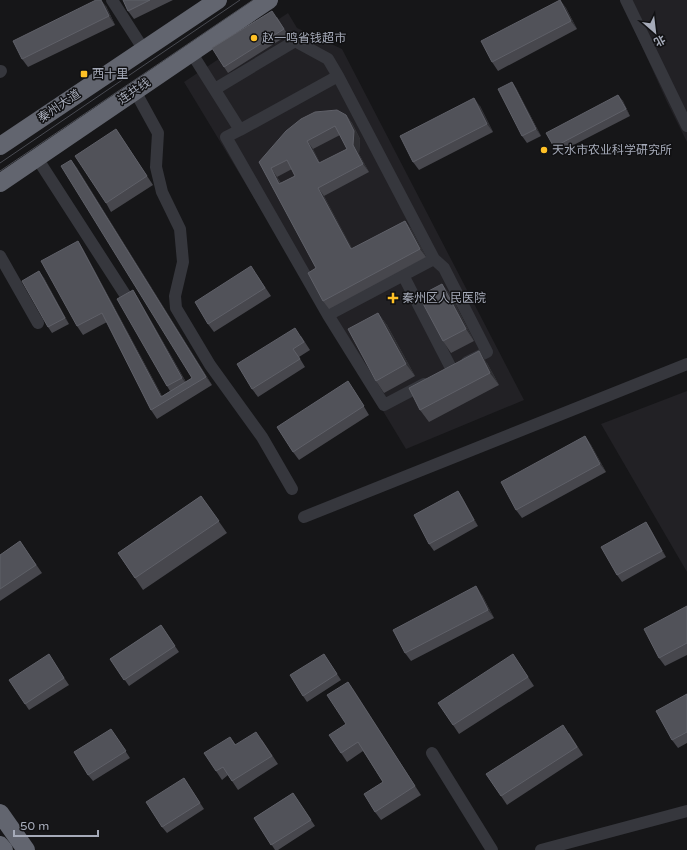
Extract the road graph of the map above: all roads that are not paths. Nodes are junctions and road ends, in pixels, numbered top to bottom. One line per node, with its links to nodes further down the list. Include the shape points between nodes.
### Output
1 (112, 0): 5 (street)
2 (218, 0): 5 (highway, 秦州大道)
3 (269, 0): 6 (highway, 连共线)
4 (626, 0): 10 (street)
5 (144, 50): 12 (highway, 秦州大道)
6 (192, 52): 8 (street); 9 (highway, 连共线)
7 (338, 76): 8 (street, via 328,59 295,41); 11 (street); 16 (street)
8 (215, 89): 11 (street)
9 (135, 91): 13 (highway, 连共线); 23 (street, via 158,133 156,167 162,192 180,229 183,262 175,296 176,308 210,365 262,437)
10 (687, 126)
11 (240, 130): 19 (street, via 226,137)
12 (0, 146)
13 (37, 158): 14 (highway, 连共线); 18 (street)
14 (0, 183)
15 (0, 256): 20 (street)
16 (434, 259): 17 (street); 22 (street, via 444,268 487,352)
17 (402, 276): 19 (street); 22 (street)
18 (126, 296)
19 (328, 315): 22 (street, via 384,405)
20 (38, 323)
21 (687, 364): 24 (street)
22 (452, 370)
23 (292, 489)
24 (304, 517)
25 (432, 753): 29 (street)
26 (687, 811): 30 (street)
27 (0, 813): 28 (highway)
28 (26, 850)
29 (492, 850)
30 (541, 850)

